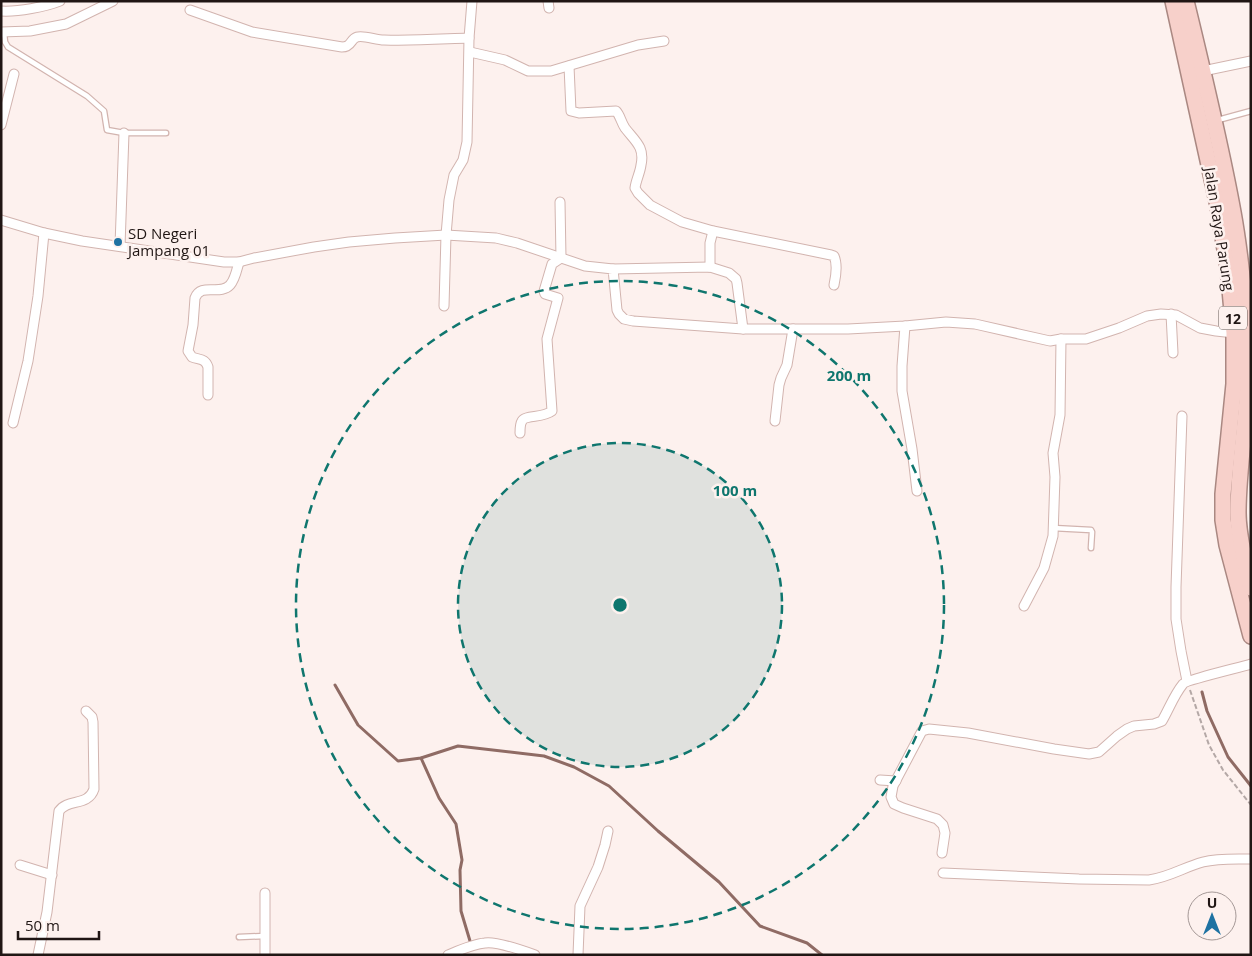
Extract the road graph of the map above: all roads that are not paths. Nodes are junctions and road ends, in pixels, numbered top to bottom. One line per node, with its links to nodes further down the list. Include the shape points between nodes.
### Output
1 (60, 1): 7 (street)
2 (113, 1): 8 (street, via 66,24)
3 (472, 1): 9 (street)
4 (1173, 1): 30 (highway, Jalan Raya Parung / 12, via 1218,206)
5 (1186, 1): 14 (highway, Jalan Raya Parung / 12)
6 (190, 10): 9 (street, via 252,32 342,47 359,37 381,40)
7 (1, 11)
8 (6, 33): 19 (lane, via 8,47 87,96 104,111 107,130)
9 (469, 38): 11 (street)
10 (664, 41): 13 (street, via 638,45)
11 (470, 52): 13 (street, via 505,60 528,70 551,71); 25 (street, via 466,150 452,183)
12 (1251, 61): 14 (street)
13 (569, 66): 23 (street, via 571,111 618,112 622,124 641,149 641,165 635,185 638,193 650,205 682,222)
14 (1203, 71): 17 (highway, Jalan Raya Parung / 12)
15 (14, 74): 18 (street)
16 (1251, 111): 17 (lane)
17 (1214, 122): 30 (highway, Jalan Raya Parung / 12, via 1233,213)
18 (1, 125)
19 (124, 133): 20 (lane); 26 (street)
20 (166, 133)
21 (560, 202): 27 (street)
22 (1, 220): 24 (street)
23 (713, 230): 29 (street); 32 (street, via 834,256)
24 (44, 233): 26 (street); 46 (street, via 28,361)
25 (446, 235): 27 (street, via 496,238); 28 (street, via 349,242); 33 (street)
26 (120, 246): 28 (street)
27 (561, 258): 31 (street, via 585,266); 47 (street, via 552,264 544,290 545,294 558,298 547,340 552,411 524,418)
28 (239, 262): 43 (street, via 232,284 218,290 202,290 195,298 188,351 192,357 207,364)
29 (710, 267): 31 (street); 37 (street, via 730,273 736,279)
30 (1240, 267): 35 (highway, Jalan Raya Parung / 12)
31 (614, 269): 37 (street, via 617,310 624,319)
32 (834, 285)
33 (444, 306)
34 (1174, 314): 39 (street, via 1200,328); 40 (street, via 1147,316 1086,339); 41 (street)
35 (1243, 315): 39 (highway, Jalan Raya Parung / 12)
36 (904, 326): 38 (street); 40 (street, via 946,322 975,324 1050,341); 48 (street, via 902,391)
37 (742, 329): 38 (street)
38 (793, 329): 45 (street, via 787,365 778,385)
39 (1244, 333): 42 (highway, Jalan Raya Parung / 12)
40 (1061, 339): 49 (street, via 1060,415 1053,453)
41 (1173, 352)
42 (1244, 384): 51 (highway, Jalan Raya Parung / 12, via 1238,514); 53 (highway, Jalan Raya Parung / 12, via 1223,494 1223,520)
43 (208, 395)
44 (1182, 416): 55 (street, via 1176,619)
45 (775, 421)
46 (14, 423)
47 (520, 433)
48 (917, 491)
49 (1053, 528): 50 (lane, via 1091,530); 52 (street, via 1044,568)
50 (1091, 548)
51 (1251, 588)
52 (1024, 606)
53 (1251, 636)
54 (1251, 664): 55 (street)
55 (1187, 681): 58 (street, via 1172,700 1162,721 1127,729 1097,753 1054,749 968,733 925,730 919,735)
56 (86, 711): 64 (street, via 93,722 94,789 92,796 59,811)
57 (880, 780): 58 (street)
58 (896, 782): 60 (street, via 892,796 894,804 937,820 942,825 945,833)
59 (608, 832): 72 (street, via 598,867 580,906)
60 (942, 853)
61 (1251, 859): 63 (street, via 1202,862 1166,877 1149,880)
62 (20, 865): 64 (street)
63 (943, 873)
64 (52, 875): 68 (street)
65 (266, 894): 66 (street)
66 (266, 936): 67 (lane); 69 (street)
67 (239, 937)
68 (38, 955)
69 (265, 955)
70 (448, 955): 71 (street, via 486,942)
71 (534, 955)
72 (578, 955)

